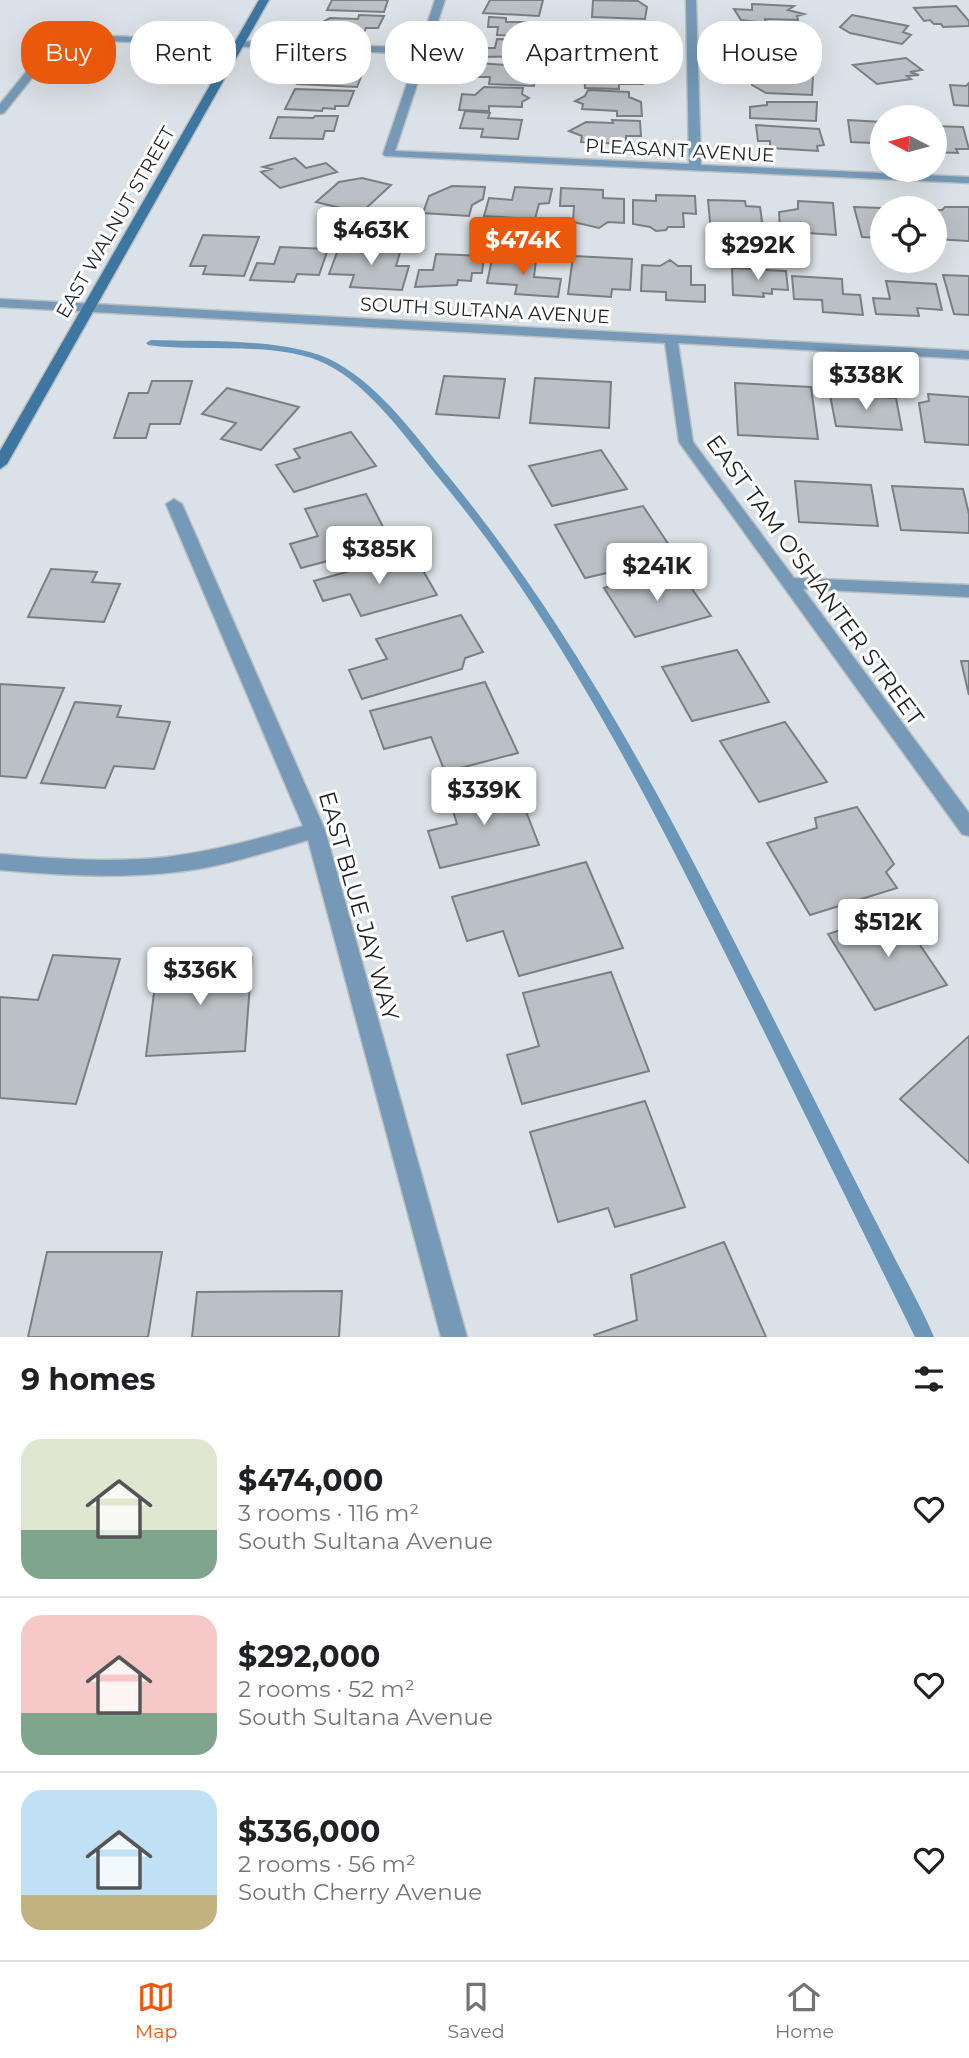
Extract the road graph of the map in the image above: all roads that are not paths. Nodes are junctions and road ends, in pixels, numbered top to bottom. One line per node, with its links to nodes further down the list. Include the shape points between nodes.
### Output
1 (264, 0): 5 (street, EAST WALNUT STREET)
2 (440, 0): 4 (street)
3 (691, 0): 9 (street)
4 (433, 21)
5 (239, 44): 6 (street); 8 (street, via 60,36); 12 (street, EAST WALNUT STREET)
6 (385, 50)
7 (412, 84): 9 (street, PLEASANT AVENUE, via 389,154)
8 (0, 111)
9 (695, 168): 10 (street, PLEASANT AVENUE)
10 (969, 180)
11 (0, 303): 12 (street, SOUTH SULTANA AVENUE)
12 (88, 308): 13 (street, SOUTH SULTANA AVENUE); 15 (street, EAST WALNUT STREET)
13 (671, 339): 14 (street, SOUTH SULTANA AVENUE); 17 (street, EAST TAM O'SHANTER STREET, via 685,442)
14 (969, 355)
15 (0, 464)
16 (174, 504): 20 (street, EAST BLUE JAY WAY)
17 (787, 583): 18 (street); 19 (street, EAST TAM O'SHANTER STREET)
18 (969, 591)
19 (969, 828)
20 (315, 830): 21 (street, via 189,862 123,868); 22 (street, EAST BLUE JAY WAY)
21 (0, 862)
22 (454, 1337)

